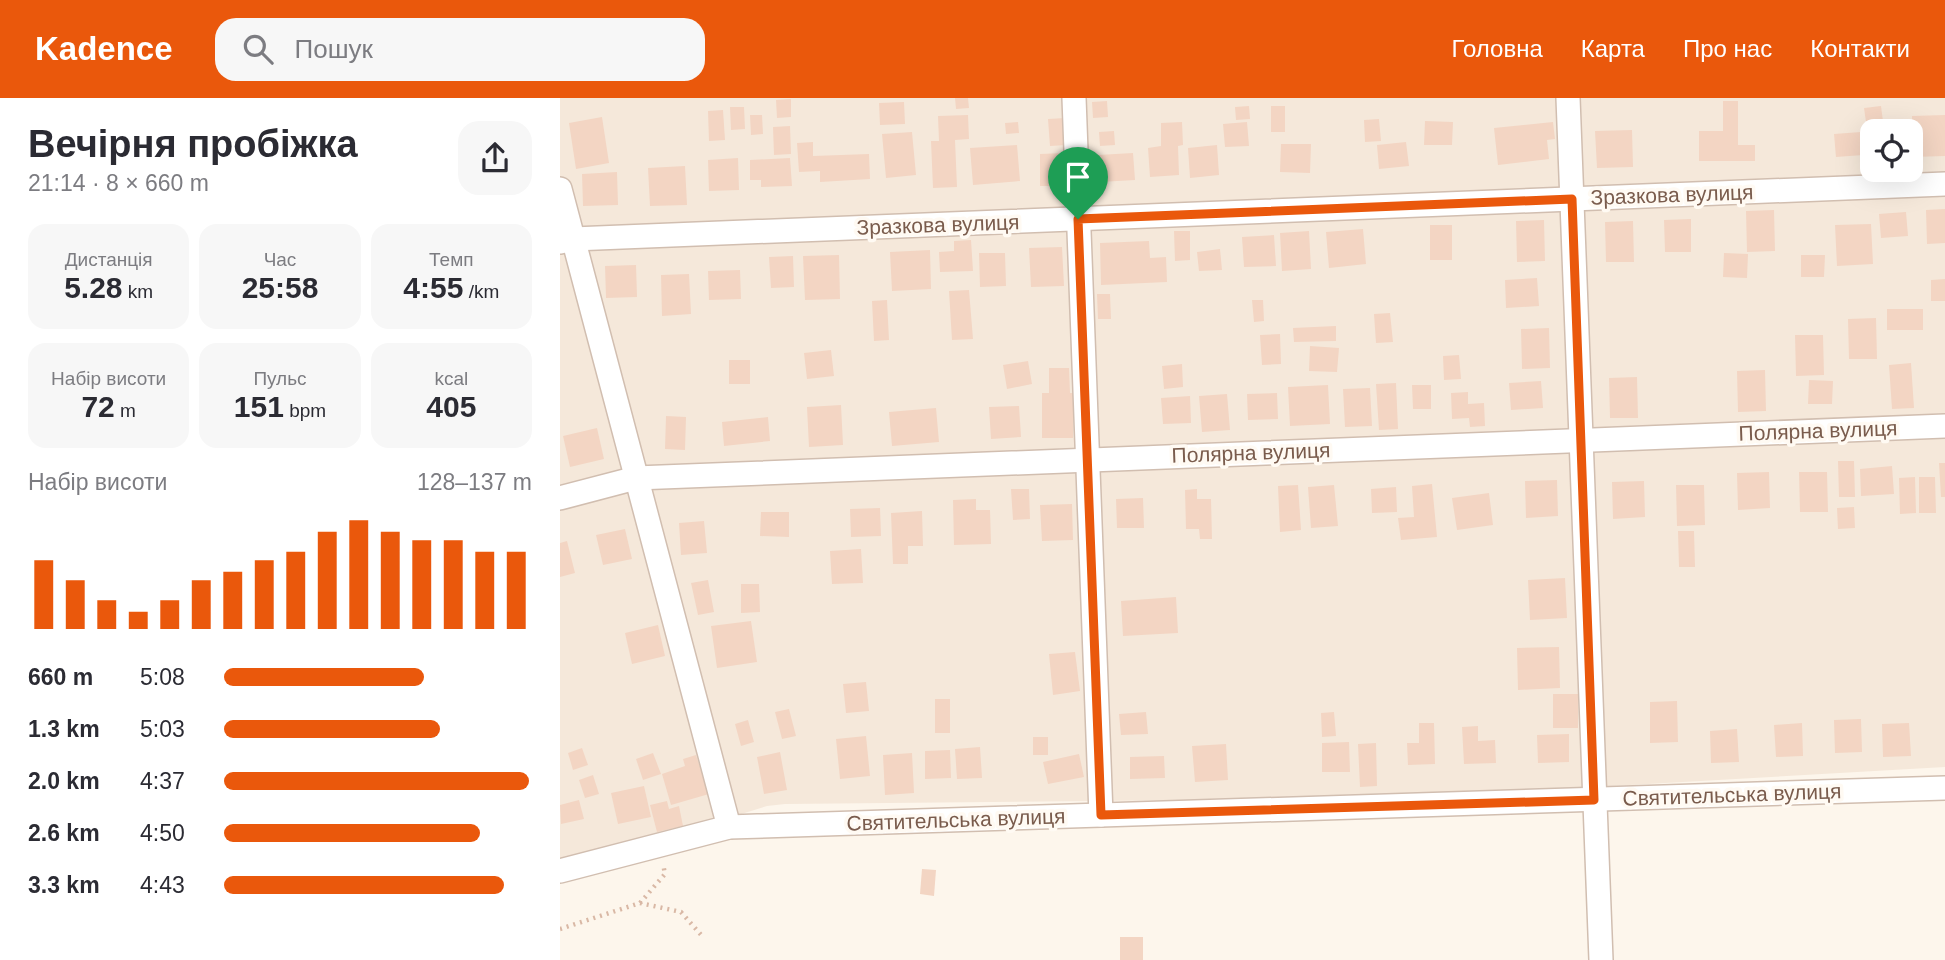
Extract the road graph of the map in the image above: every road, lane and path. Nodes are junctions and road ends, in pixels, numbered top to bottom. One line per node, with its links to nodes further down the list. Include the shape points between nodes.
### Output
1 (1074, 98): 6 (street)
2 (1568, 98): 5 (street)
3 (1945, 184): 5 (street, Зразкова вулиця)
4 (560, 188): 7 (street)
5 (1572, 199): 6 (street, Зразкова вулиця); 9 (street)
6 (1078, 219): 7 (street, Зразкова вулиця); 10 (street)
7 (567, 240): 11 (street)
8 (1945, 425): 9 (street, Полярна вулиця)
9 (1581, 440): 10 (street, Полярна вулиця); 14 (street)
10 (1088, 460): 11 (street, Полярна вулиця); 15 (street)
11 (636, 478): 12 (street, Полярна вулиця); 16 (street)
12 (560, 498)
13 (1945, 788): 14 (street, Святительська вулиця)
14 (1594, 800): 15 (street, Святительська вулиця); 22 (street)
15 (1101, 815): 16 (street, Святительська вулиця)
16 (729, 827): 17 (street, Святительська вулиця)
17 (658, 846): 18 (street, Святительська вулиця); 19 (path, via 665,874)
18 (560, 871)
19 (640, 903): 20 (path); 21 (path, via 681,912)
20 (560, 929)
21 (703, 937)
22 (1601, 960)

